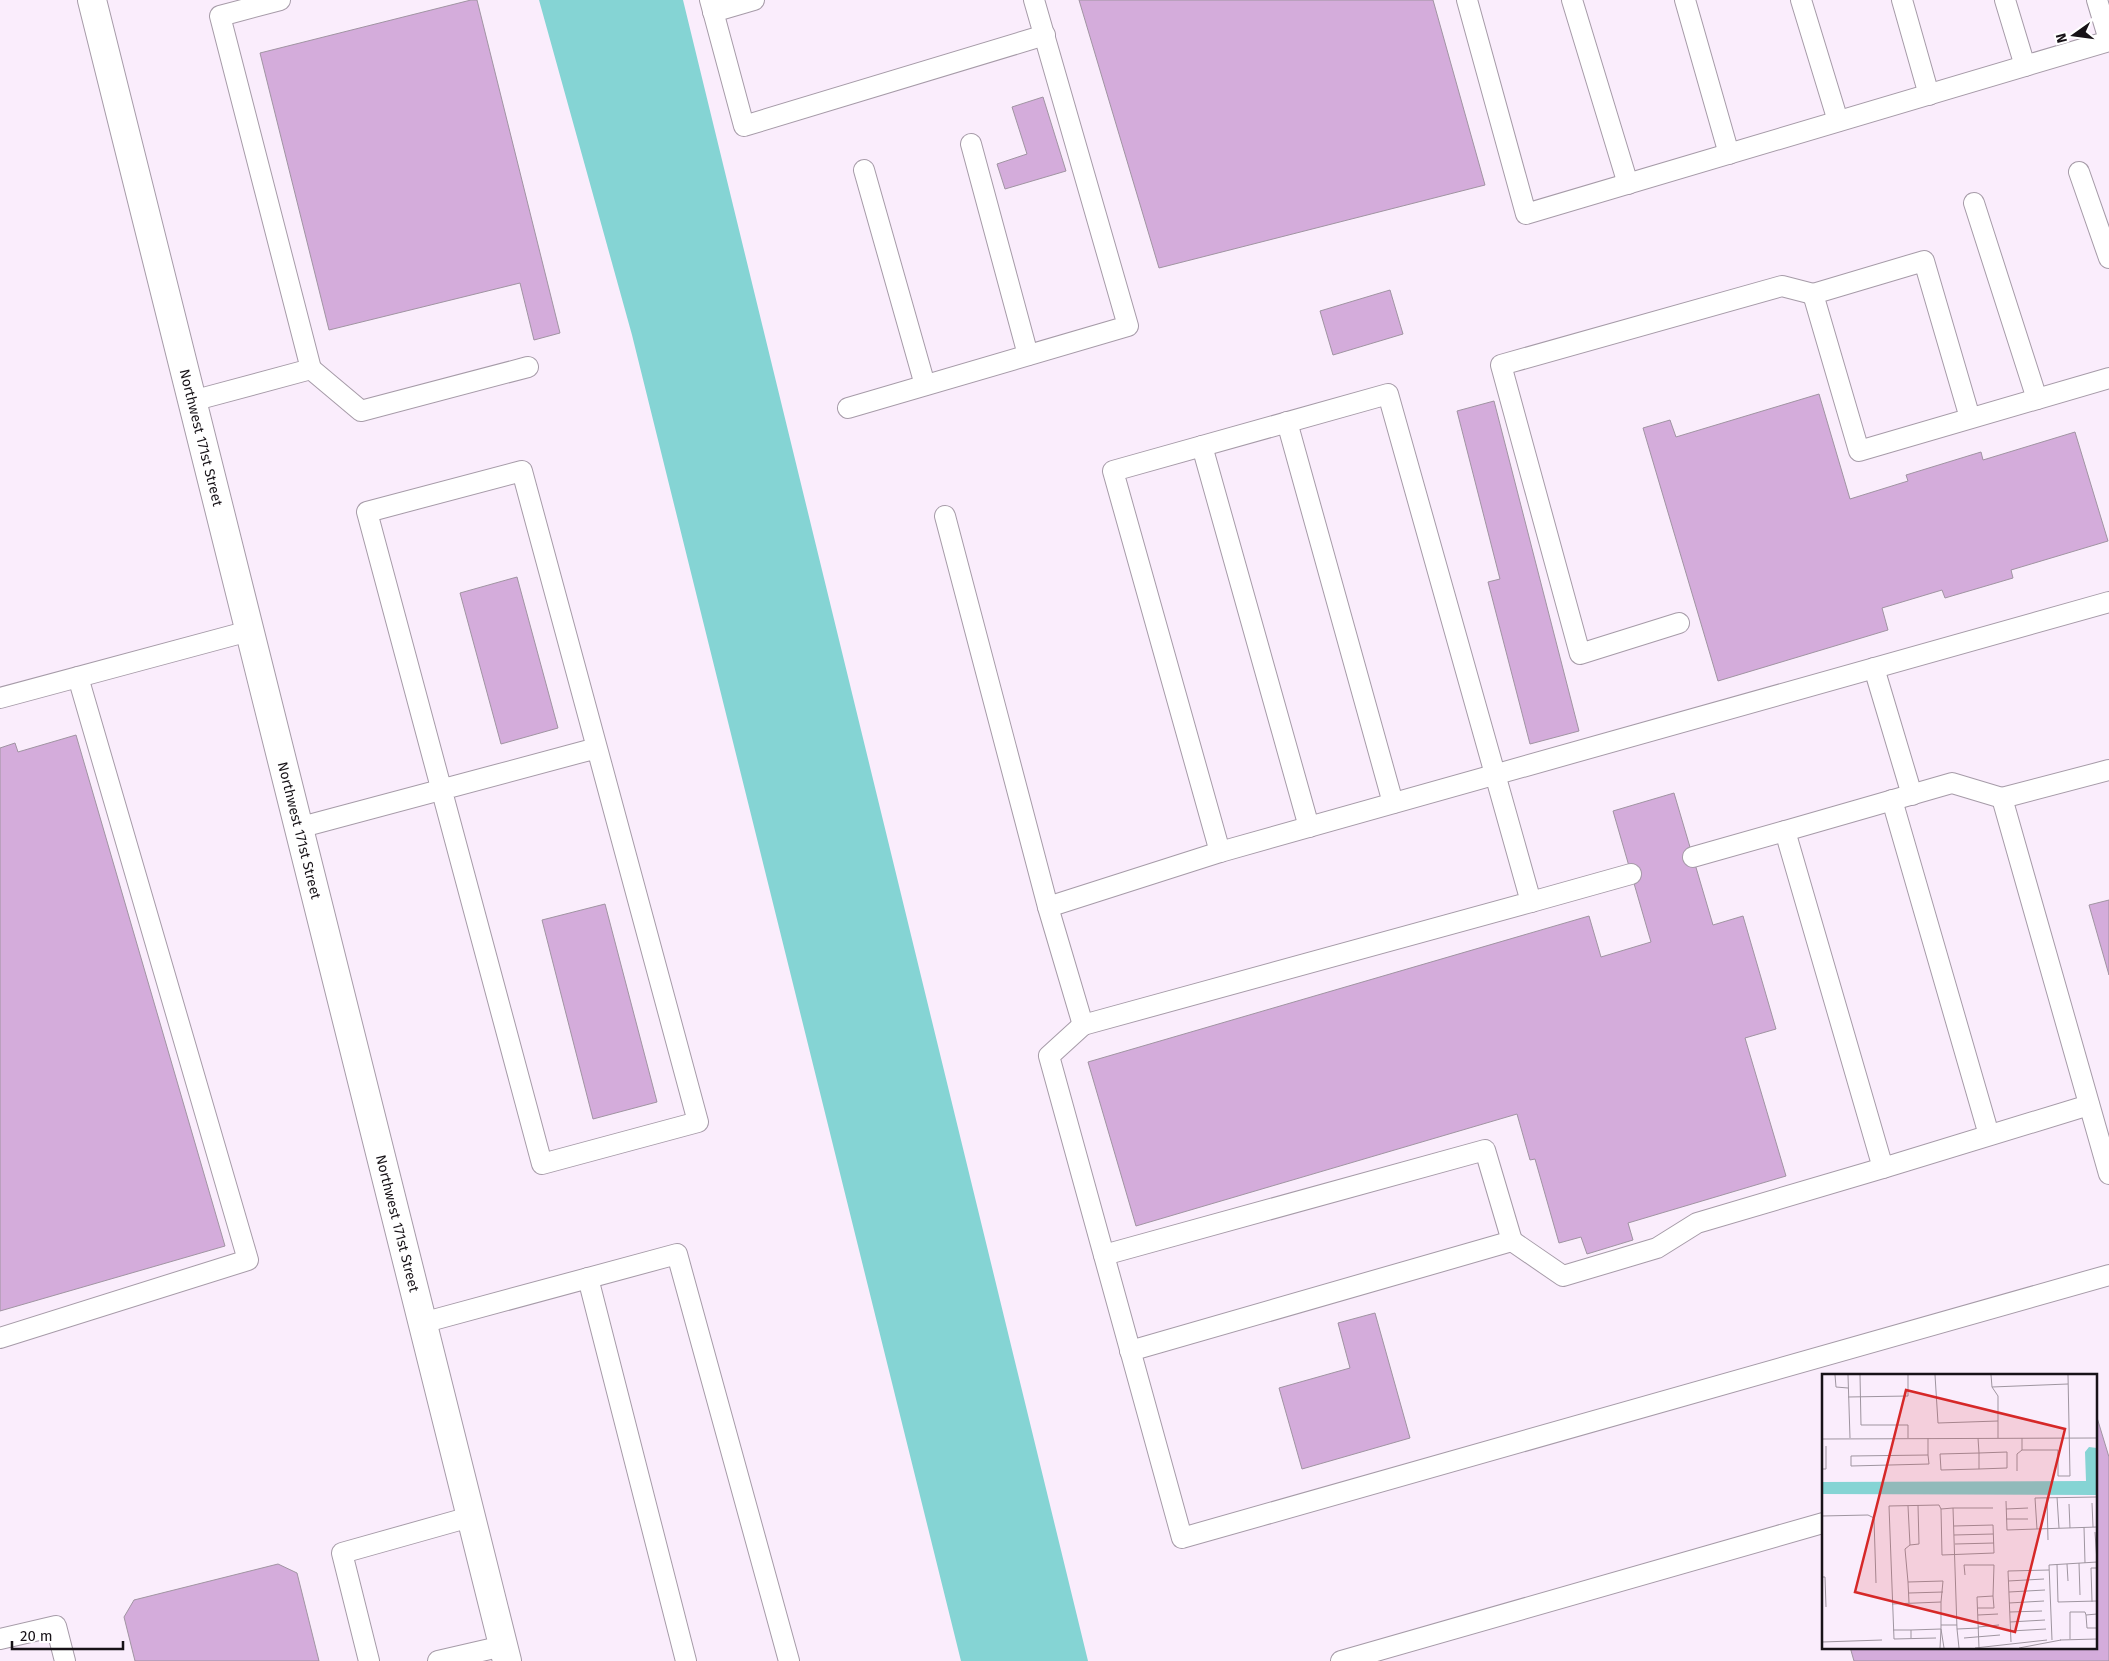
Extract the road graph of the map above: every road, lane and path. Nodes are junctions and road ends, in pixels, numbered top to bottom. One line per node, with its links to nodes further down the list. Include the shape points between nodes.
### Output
1 (92, 0): 33 (street, Northwest 171st Street)
2 (280, 0): 13 (lane)
3 (754, 0): 12 (lane)
4 (1034, 0): 14 (lane)
5 (1467, 0): 23 (lane, via 1526,214)
6 (1572, 0): 23 (lane)
7 (1685, 0): 20 (lane)
8 (1801, 0): 18 (lane)
9 (1902, 0): 17 (lane)
10 (2005, 0): 16 (lane)
11 (2097, 0): 15 (lane)
12 (712, 6): 14 (lane, via 744,126)
13 (218, 8): 29 (lane)
14 (1045, 35): 27 (lane, via 1128,326)
15 (2109, 40): 16 (lane)
16 (2025, 66): 17 (lane)
17 (1929, 95): 18 (lane)
18 (1838, 121): 20 (lane)
19 (971, 144): 27 (lane)
20 (1730, 154): 23 (lane)
21 (864, 170): 31 (lane)
22 (2079, 172): 25 (lane)
23 (1628, 184)
24 (1974, 203): 32 (lane)
25 (2109, 258)
26 (1813, 294): 35 (lane, via 1859,451); 35 (lane, via 1924,261); 40 (lane, via 1782,286 1501,365 1580,654)
27 (1028, 355): 31 (lane)
28 (528, 368): 29 (lane, via 361,411)
29 (311, 369): 33 (lane)
30 (2109, 378): 32 (lane)
31 (925, 385): 34 (lane)
32 (2037, 399): 35 (lane)
33 (192, 401): 41 (street, Northwest 171st Street)
34 (848, 408)
35 (1970, 418)
36 (1287, 422): 37 (lane); 47 (lane, via 1388,394); 52 (lane)
37 (1202, 446): 53 (lane); 56 (lane, via 1113,471)
38 (945, 516): 60 (lane)
39 (2109, 602): 42 (lane)
40 (1679, 623)
41 (249, 631): 43 (lane); 54 (street, Northwest 171st Street)
42 (1874, 668): 47 (lane); 49 (lane)
43 (78, 678): 44 (lane); 71 (lane, via 248,1260)
44 (0, 698)
45 (597, 748): 48 (lane); 48 (lane, via 522,471 495,478 367,512); 48 (lane, via 698,1122 542,1164)
46 (2109, 770): 50 (lane)
47 (1495, 775): 52 (lane); 59 (lane)
48 (441, 789): 54 (lane)
49 (1912, 795): 50 (lane, via 1952,783); 51 (lane)
50 (2002, 798): 62 (lane)
51 (1892, 800): 55 (lane); 63 (lane)
52 (1393, 803): 53 (lane)
53 (1309, 827): 56 (lane)
54 (298, 828): 70 (street, Northwest 171st Street)
55 (1785, 831): 57 (lane); 64 (lane)
56 (1220, 852): 60 (lane)
57 (1693, 857)
58 (1631, 874): 59 (lane)
59 (1531, 902): 61 (lane)
60 (1048, 907): 61 (lane)
61 (1083, 1025): 67 (lane, via 1049,1056)
62 (2089, 1105): 63 (lane); 65 (lane)
63 (1990, 1135): 64 (lane)
64 (1882, 1168): 66 (lane, via 1697,1223 1657,1248 1562,1276)
65 (2109, 1174)
66 (1512, 1241): 67 (lane, via 1485,1150); 72 (lane)
67 (1104, 1255): 72 (lane)
68 (2109, 1275): 72 (lane, via 1182,1538)
69 (588, 1278): 70 (lane); 80 (lane); 81 (lane, via 677,1254)
70 (422, 1323): 73 (street, Northwest 171st Street)
71 (0, 1338)
72 (1130, 1351)
73 (470, 1516): 76 (street, Northwest 171st Street); 78 (lane, via 342,1553)
74 (1822, 1523): 82 (lane)
75 (0, 1639): 77 (lane, via 56,1626)
76 (505, 1653): 79 (lane)
77 (65, 1661)
78 (369, 1661)
79 (438, 1661)
80 (686, 1661)
81 (789, 1661)
82 (1340, 1661)

